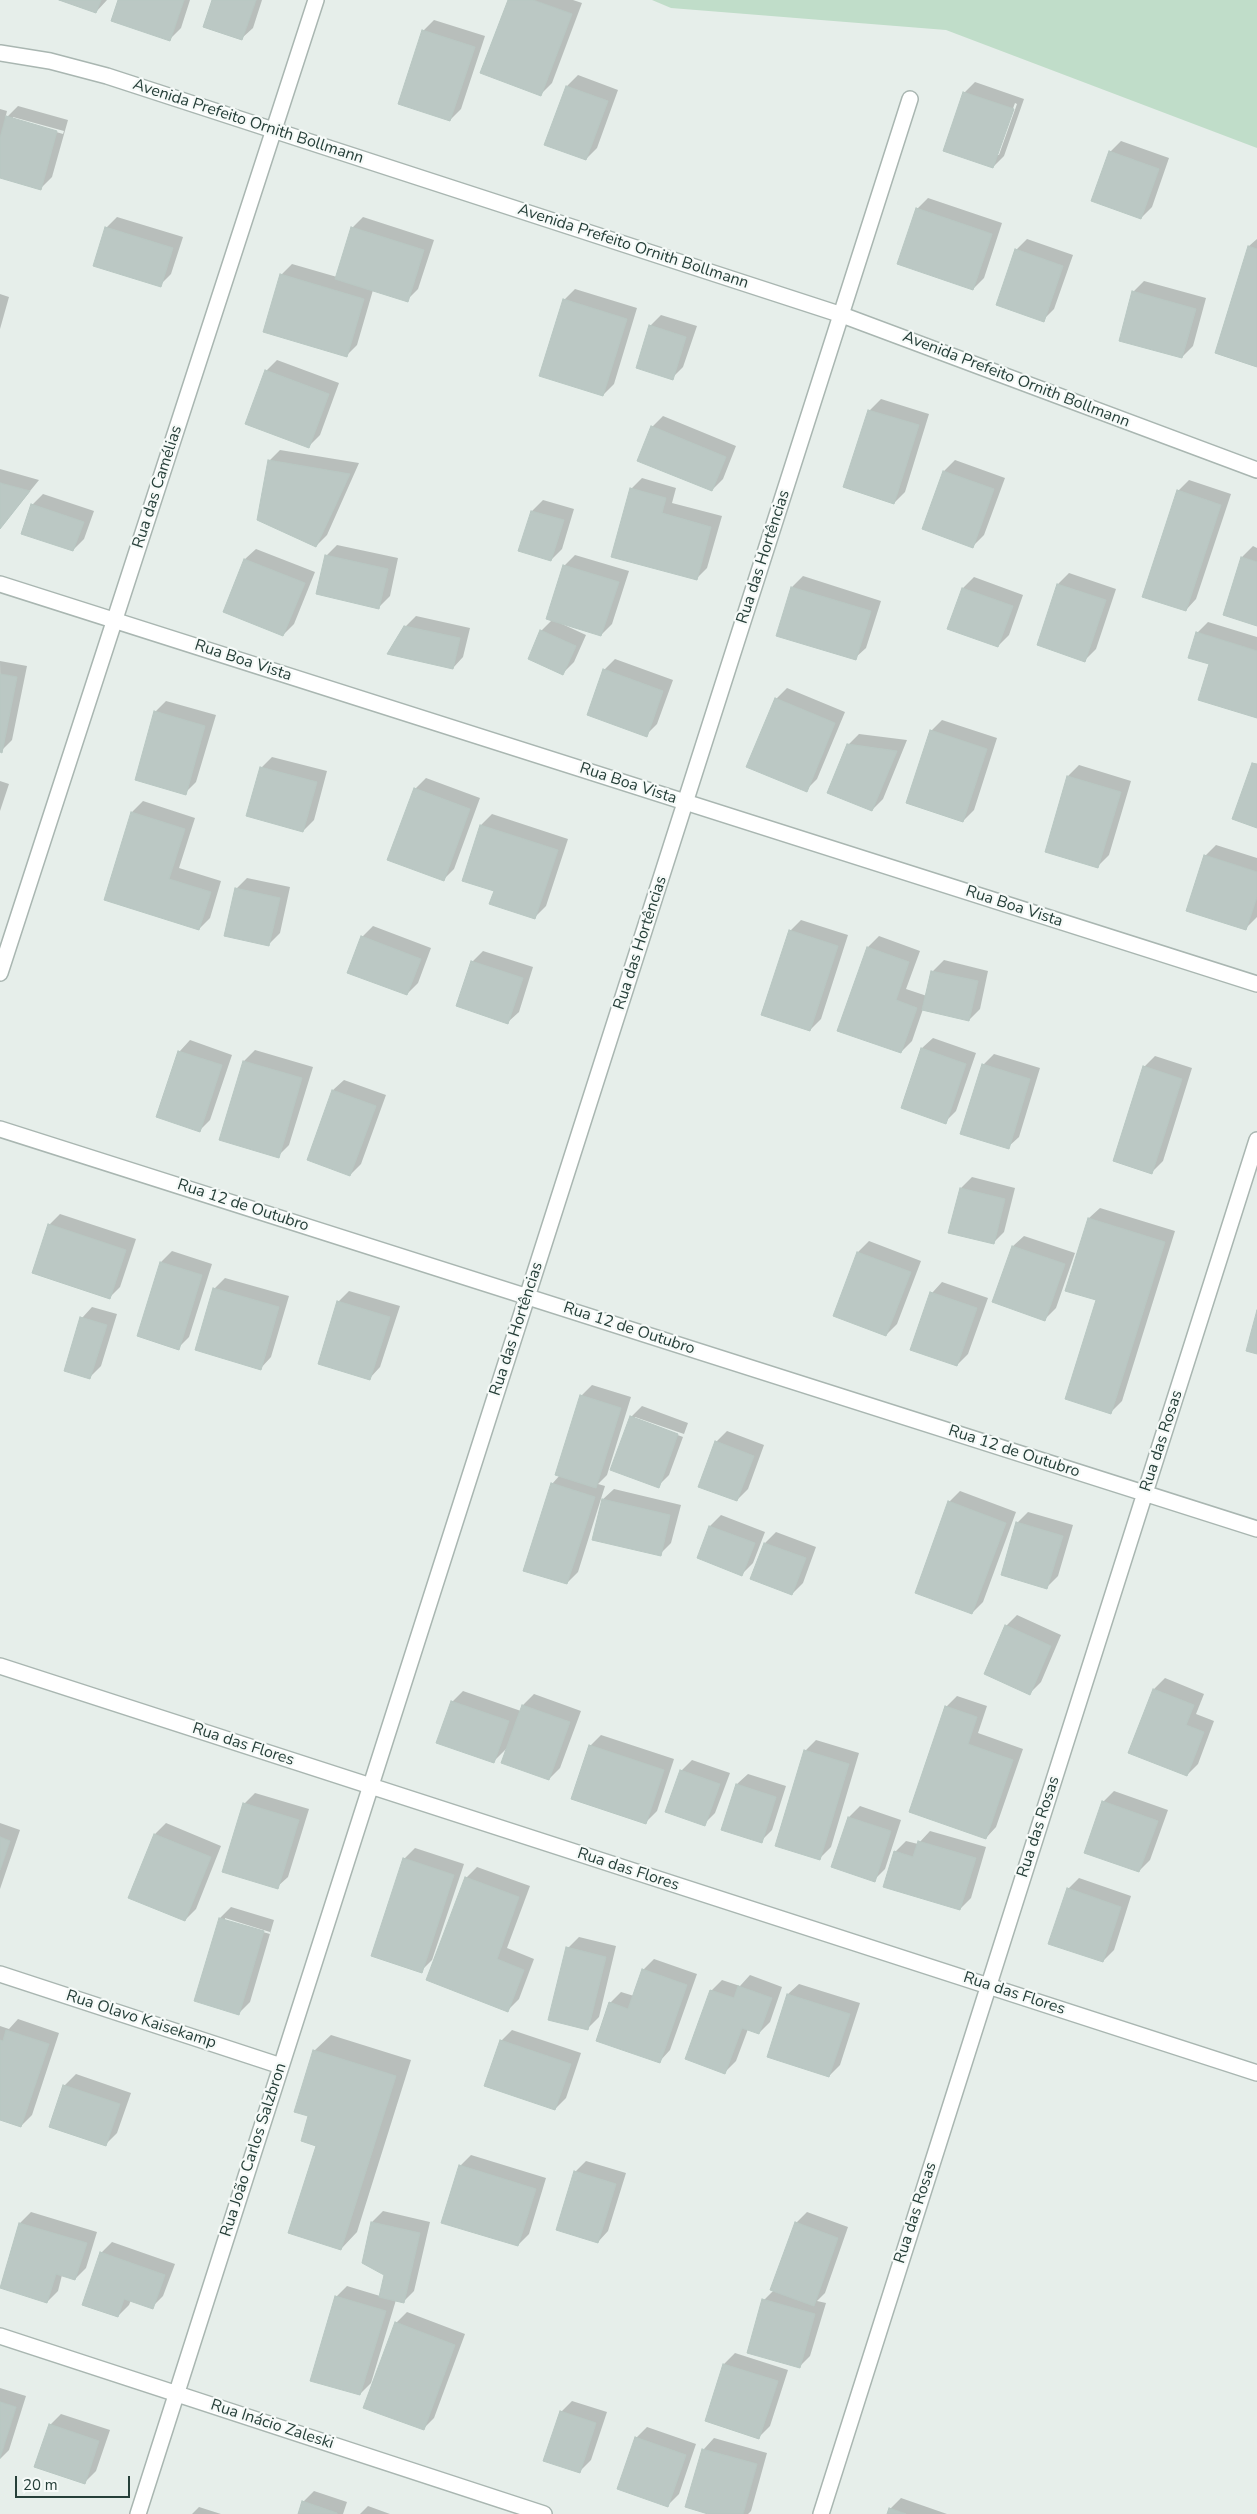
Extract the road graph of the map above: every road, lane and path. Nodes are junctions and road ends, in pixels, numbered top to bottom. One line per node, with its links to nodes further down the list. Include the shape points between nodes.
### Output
1 (316, 0): 4 (street, Rua das Camélias)
2 (0, 53): 4 (street, Avenida Prefeito Ornith Bollmann, via 50,61 107,76)
3 (910, 99): 5 (street, Rua das Hortências)
4 (273, 131): 5 (street, Avenida Prefeito Ornith Bollmann); 8 (street, Rua das Camélias)
5 (842, 315): 6 (street, Avenida Prefeito Ornith Bollmann); 9 (street, Rua das Hortências)
6 (1257, 470)
7 (0, 584): 8 (street, Rua Boa Vista)
8 (115, 620): 9 (street, Rua Boa Vista); 10 (street, Rua das Camélias)
9 (686, 802): 11 (street, Rua Boa Vista); 14 (street, Rua das Hortências)
10 (0, 973)
11 (1257, 984)
12 (0, 1129): 14 (street, Rua 12 de Outubro)
13 (1257, 1140): 15 (street, Rua das Rosas)
14 (527, 1297): 15 (street, Rua 12 de Outubro); 18 (street, Rua das Hortências)
15 (1145, 1493): 16 (street, Rua 12 de Outubro); 20 (street, Rua das Rosas)
16 (1257, 1529)
17 (0, 1666): 18 (street, Rua das Flores)
18 (371, 1786): 20 (street, Rua das Flores); 21 (street, Rua João Carlos Salzbron)
19 (0, 1974): 21 (street, Rua Olavo Kaisekamp)
20 (988, 1986): 22 (street, Rua das Flores); 27 (street, Rua das Rosas)
21 (281, 2066): 24 (street, Rua João Carlos Salzbron)
22 (1257, 2073)
23 (0, 2336): 24 (street, Rua Inácio Zaleski)
24 (176, 2393): 25 (street, Rua João Carlos Salzbron); 26 (street, Rua Inácio Zaleski)
25 (138, 2514)
26 (544, 2514)
27 (821, 2514)

